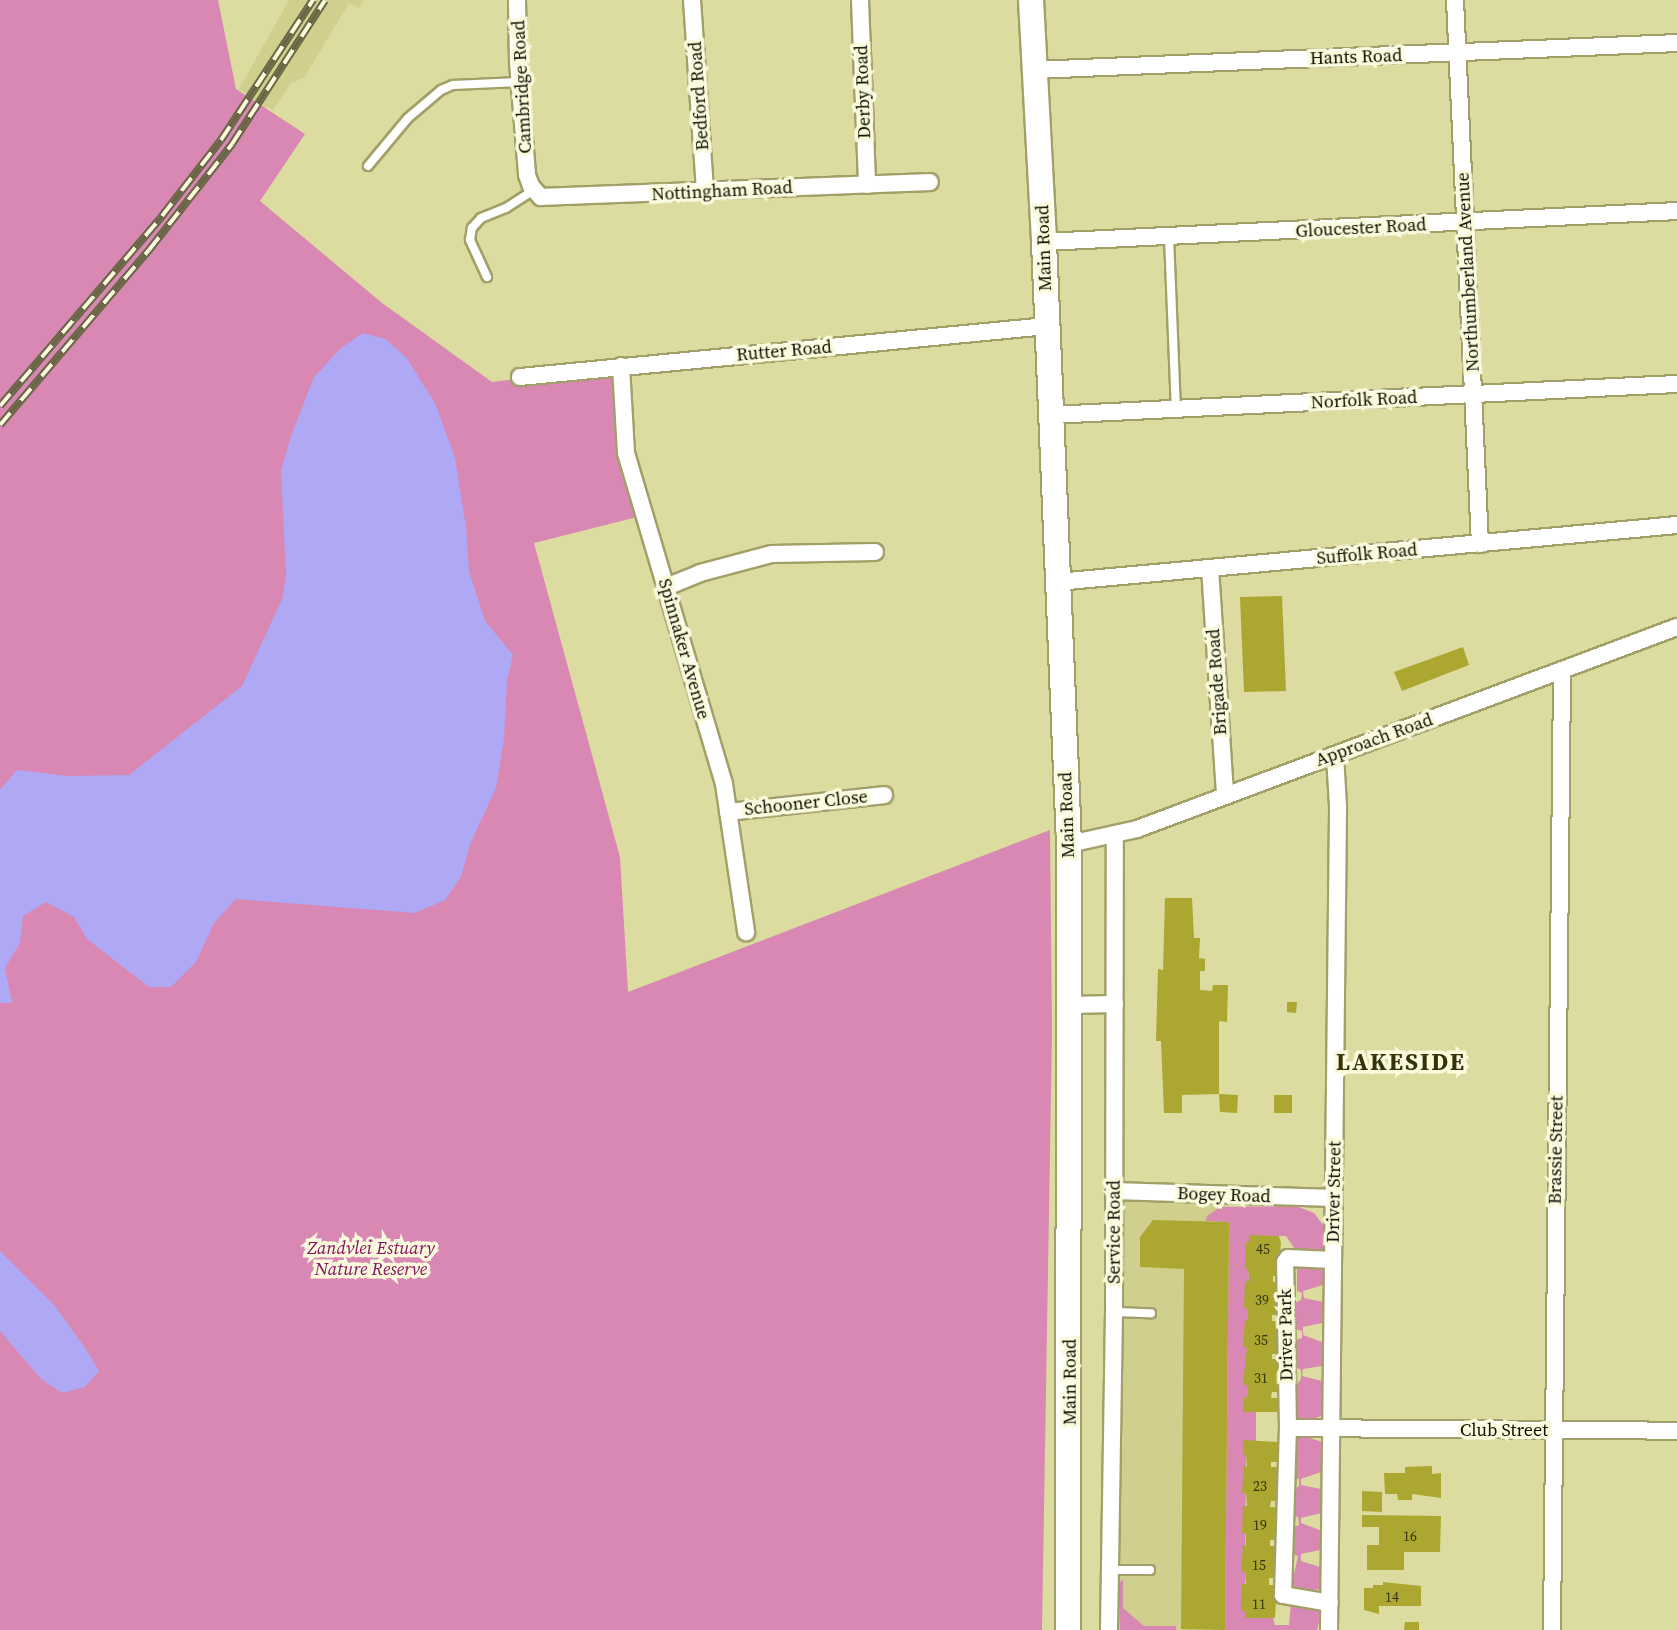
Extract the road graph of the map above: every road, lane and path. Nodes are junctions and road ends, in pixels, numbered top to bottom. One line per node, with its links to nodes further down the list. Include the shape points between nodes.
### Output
1 (517, 0): 9 (street, Cambridge Road)
2 (692, 0): 14 (street, Bedford Road)
3 (860, 0): 12 (street, Derby Road)
4 (1031, 0): 8 (main road, Main Road)
5 (1455, 0): 7 (street, Northumberland Avenue)
6 (1677, 43): 7 (street, Hants Road)
7 (1457, 53): 8 (street, Hants Road); 16 (street, Northumberland Avenue)
8 (1034, 70): 18 (main road, Main Road)
9 (519, 82): 10 (lane, via 453,85 441,90 408,118); 13 (street, Cambridge Road, via 527,175)
10 (368, 166)
11 (930, 182): 12 (street, Nottingham Road)
12 (867, 185): 14 (street, Nottingham Road)
13 (534, 190): 14 (street, Nottingham Road, via 546,198); 19 (lane, via 481,218 472,228 470,240)
14 (705, 192)
15 (1677, 211): 16 (street, Gloucester Road)
16 (1466, 223): 17 (street, Gloucester Road); 24 (street, Northumberland Avenue)
17 (1169, 237): 18 (street, Gloucester Road); 25 (lane)
18 (1044, 242): 20 (main road, Main Road)
19 (486, 277)
20 (1047, 326): 21 (street, Rutter Road); 26 (main road, Main Road)
21 (621, 366): 22 (street, Rutter Road); 32 (street, Spinnaker Avenue, via 626,453)
22 (520, 377)
23 (1677, 384): 24 (street, Norfolk Road)
24 (1474, 394): 25 (street, Norfolk Road); 28 (street, Northumberland Avenue)
25 (1176, 409): 26 (street, Norfolk Road)
26 (1051, 415): 31 (main road, Main Road)
27 (1677, 525): 28 (street, Suffolk Road)
28 (1480, 544): 30 (street, Suffolk Road)
29 (875, 552): 32 (street, via 772,554)
30 (1210, 568): 31 (street, Suffolk Road); 37 (street, Brigade Road)
31 (1057, 582): 40 (main road, Main Road)
32 (666, 587): 38 (street, Spinnaker Avenue, via 724,784)
33 (1677, 627): 34 (street, Approach Road)
34 (1562, 670): 35 (street, Approach Road); 51 (street, Brassie Street)
35 (1335, 755): 37 (street, Approach Road); 45 (street, Driver Street)
36 (884, 795): 38 (street, Schooner Close)
37 (1224, 796): 39 (street, Approach Road)
38 (728, 812): 41 (street, Spinnaker Avenue)
39 (1115, 834): 40 (street, Approach Road); 43 (street, Service Road)
40 (1069, 844): 42 (main road, Main Road)
41 (746, 932)
42 (1070, 1004): 43 (street); 56 (main road, Main Road)
43 (1115, 1004): 44 (street, Service Road)
44 (1114, 1191): 45 (street, Bogey Road); 47 (street, Service Road)
45 (1334, 1198): 46 (street, Driver Street)
46 (1333, 1260): 49 (street, Driver Park, via 1288,1258 1285,1262); 50 (street, Driver Street)
47 (1114, 1312): 48 (lane); 53 (street, Service Road)
48 (1151, 1313)
49 (1295, 1428): 50 (street, Club Street); 55 (street, Driver Park, via 1283,1595)
50 (1331, 1429): 51 (street, Club Street); 55 (street, Driver Street)
51 (1554, 1430): 52 (street, Club Street); 59 (street, Brassie Street)
52 (1677, 1431)
53 (1107, 1570): 54 (lane); 57 (street, Service Road)
54 (1150, 1570)
55 (1330, 1603): 58 (street, Driver Street)
56 (1068, 1630)
57 (1109, 1630)
58 (1329, 1630)
59 (1552, 1630)

